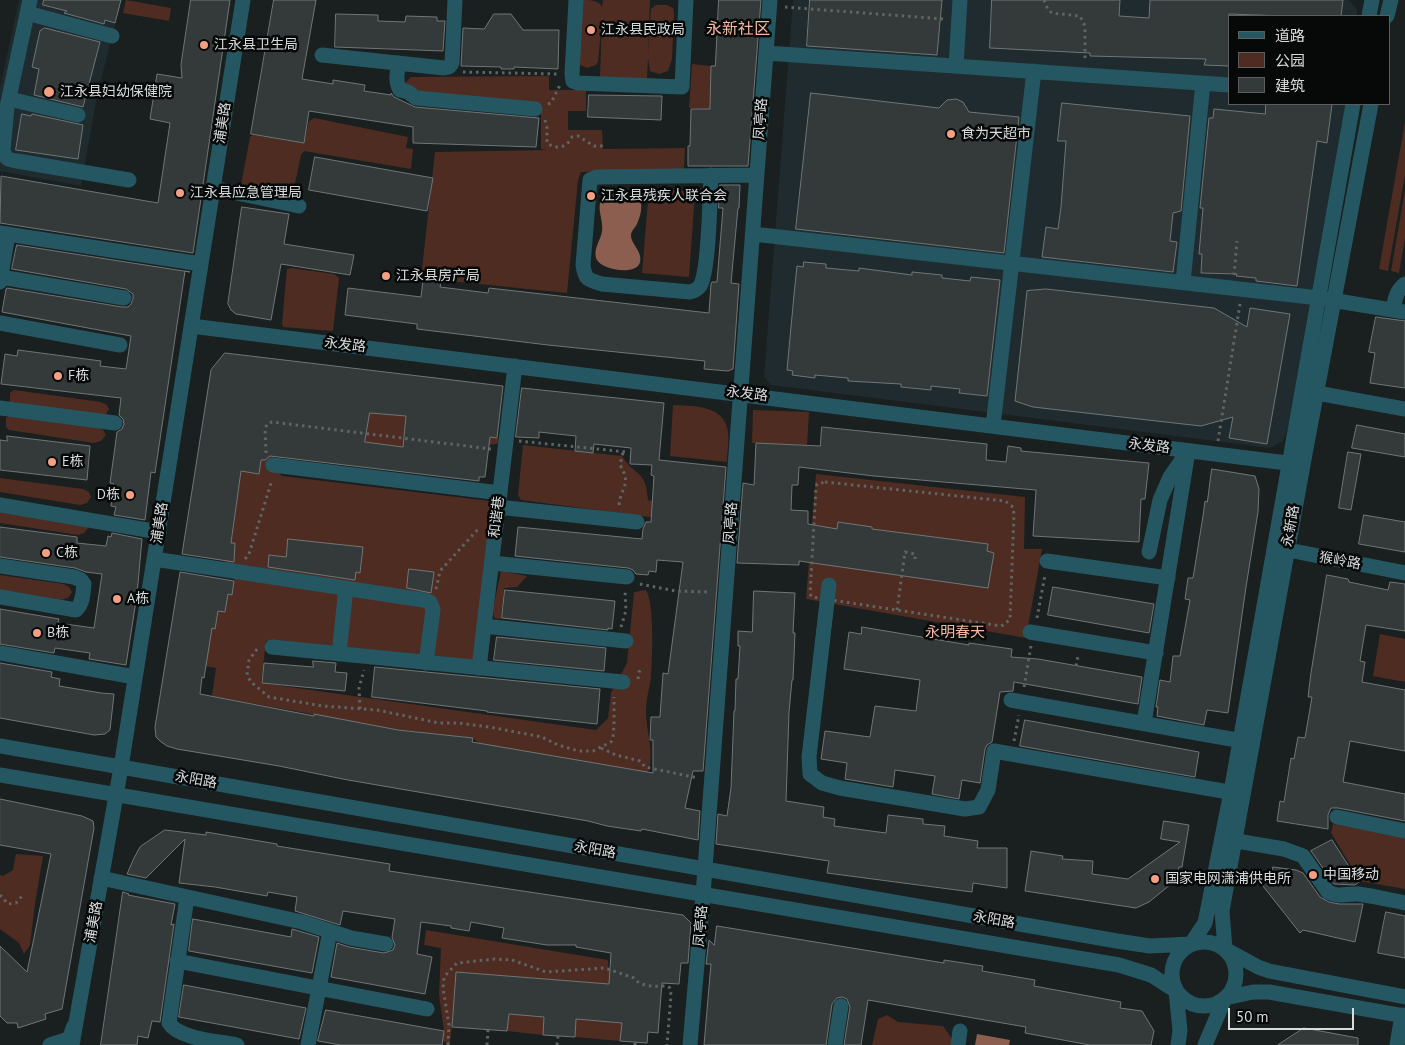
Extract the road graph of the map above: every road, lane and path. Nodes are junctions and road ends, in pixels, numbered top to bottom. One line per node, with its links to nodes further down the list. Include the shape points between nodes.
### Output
1 (243, 0): 34 (street, 浦美路)
2 (455, 0): 19 (street, via 452,62 449,67)
3 (576, 0): 22 (street)
4 (686, 0): 22 (street, via 682,87 578,83)
5 (960, 0): 13 (street)
6 (1044, 0): 21 (path, via 1052,13 1080,16 1084,22)
7 (1372, 0): 11 (street)
8 (1390, 0): 12 (street)
9 (770, 3): 13 (path); 15 (street, 凤亭路)
10 (28, 7): 14 (street); 25 (street)
11 (1369, 15)
12 (1388, 15)
13 (959, 21): 18 (street)
14 (112, 36)
15 (766, 53): 18 (street); 32 (street, 凤亭路)
16 (322, 55): 17 (street)
17 (399, 63): 19 (street); 28 (street, via 397,79 400,90 416,98)
18 (956, 66): 20 (street)
19 (439, 68): 22 (path, via 446,71 552,73)
20 (1034, 71): 21 (street); 39 (street)
21 (1084, 75): 23 (street)
22 (572, 79): 28 (path, via 558,86 551,103)
23 (1203, 83): 24 (street); 42 (street)
24 (1228, 85)
25 (9, 99): 29 (street); 33 (street, via 3,150 9,160)
26 (1354, 105): 46 (street, 永新路)
27 (1371, 105): 46 (street, 永新路)
28 (535, 109): 30 (path, via 545,121 547,143 552,146 566,146 572,137 578,136 594,146)
29 (78, 115)
30 (605, 146)
31 (711, 175): 31 (street, via 597,177 590,180 584,275 590,281 602,284 696,290 701,285 706,267); 32 (street)
32 (757, 175): 37 (street, 凤亭路)
33 (129, 180)
34 (213, 188): 35 (street); 40 (street, 浦美路)
35 (299, 206)
36 (4, 234): 40 (street); 41 (street)
37 (753, 234): 39 (street); 53 (street, 凤亭路)
38 (1237, 241): 44 (path)
39 (1011, 263): 42 (street); 57 (street)
40 (201, 264): 49 (street, 浦美路)
41 (0, 280): 45 (street)
42 (1182, 282): 44 (street)
43 (1405, 284): 47 (street, via 1396,295)
44 (1237, 288): 46 (street); 60 (path)
45 (124, 298)
46 (1326, 299): 47 (street); 52 (street, 永新路)
47 (1399, 311)
48 (0, 323): 50 (street)
49 (191, 326): 51 (street, 永发路); 67 (street, 浦美路)
50 (120, 345)
51 (515, 366): 53 (street, 永发路); 58 (street, 和谐巷)
52 (1309, 392): 55 (street); 61 (street, 永新路)
53 (740, 394): 57 (street, 永发路); 81 (street, 凤亭路)
54 (0, 408): 56 (street)
55 (1405, 409)
56 (115, 423)
57 (992, 426): 59 (street, 永发路)
58 (506, 445): 62 (path, via 272,422 265,429 266,454); 63 (street, 和谐巷); 65 (path, via 625,452 620,465 626,474 626,485)
59 (1188, 451): 60 (street, 永发路); 69 (street, via 1170,477 1160,500); 77 (street)
60 (1216, 454): 61 (street, 永发路)
61 (1296, 464): 68 (street, 永新路)
62 (271, 465): 63 (street); 75 (path, via 272,480 249,554)
63 (499, 500): 65 (street); 73 (street, 和谐巷); 83 (path, via 440,571)
64 (0, 505): 67 (street)
65 (617, 520): 66 (street)
66 (637, 522)
67 (159, 532): 70 (street, 浦美路)
68 (1281, 549): 76 (street, 猴岭路); 100 (street, 永新路)
69 (1149, 552)
70 (154, 559): 75 (street); 95 (street, 浦美路)
71 (914, 559): 84 (path, via 915,554 905,552)
72 (1047, 562): 77 (street); 86 (path)
73 (492, 563): 78 (street); 85 (street, 和谐巷)
74 (0, 566): 82 (street, via 74,577 84,584 82,600 76,610)
75 (237, 572): 79 (street)
76 (1405, 573)
77 (1168, 578): 90 (street)
78 (629, 582): 81 (path, via 676,591); 87 (path)
79 (346, 588): 83 (street, via 430,602); 91 (street)
80 (828, 592): 84 (path); 84 (path, via 812,597 810,594 818,484 825,482 1006,501 1012,507 1010,619 1005,624); 103 (street, via 809,757 810,774 822,783 840,788 965,809 979,807 983,801 988,790 994,751)
81 (726, 593): 106 (street, 凤亭路)
82 (0, 597)
83 (433, 610): 93 (street)
84 (897, 610)
85 (484, 626): 87 (street); 94 (street, 和谐巷)
86 (1032, 632): 90 (street); 97 (path)
87 (623, 640)
88 (274, 647): 91 (street); 98 (path, via 273,643 268,643 256,650 249,660 247,675 268,697)
89 (0, 653): 95 (street)
90 (1156, 653): 99 (street)
91 (339, 654): 92 (street)
92 (365, 656): 93 (street); 98 (path, via 359,688)
93 (426, 663): 94 (street)
94 (479, 668): 96 (street)
95 (135, 677): 104 (street, 浦美路)
96 (618, 682): 102 (path, via 613,737)
97 (1016, 700): 99 (street); 103 (path)
98 (360, 708): 102 (path, via 438,723 489,727 542,737 579,751 593,751)
99 (1144, 723): 100 (street)
100 (1246, 742): 107 (street, 永新路)
101 (0, 746): 104 (street, 永阳路)
102 (601, 747): 106 (path, via 640,761 645,767)
103 (1011, 754): 107 (street)
104 (121, 767): 108 (street, 浦美路); 112 (street, 永阳路)
105 (0, 775): 108 (street, 永阳路)
106 (711, 779): 112 (street, 凤亭路)
107 (1237, 794): 111 (street, 永新路)
108 (116, 796): 113 (street, 浦美路); 115 (street, 永阳路)
109 (1336, 818): 110 (street)
110 (1405, 831)
111 (1228, 839): 118 (street, via 1284,849 1303,856 1328,892 1334,895 1355,894); 121 (street, 永新路, via 1204,923); 122 (street, 永新路, via 1222,910)
112 (705, 869): 115 (street, 凤亭路); 121 (street, 永阳路, via 1117,942 1150,946)
113 (101, 878): 117 (street); 131 (street, 浦美路)
114 (0, 895): 116 (path, via 8,904 16,903)
115 (703, 895): 125 (street, 永阳路, via 1119,965 1151,975); 142 (street, 凤亭路)
116 (22, 896)
117 (187, 897): 119 (street); 123 (street)
118 (1405, 903)
119 (330, 931): 120 (street); 124 (street)
120 (386, 944)
121 (1191, 944): 122 (street, via 1209,942); 125 (street, via 1183,949 1173,964)
122 (1225, 949): 126 (street, via 1269,971); 127 (street, via 1235,964 1236,974 1235,983)
123 (177, 961): 124 (street); 136 (street, via 169,1017 172,1029)
124 (319, 988): 129 (street); 137 (street)
125 (1176, 991): 127 (street, via 1182,998 1199,1006 1218,1003); 144 (street, via 1180,1031)
126 (1405, 997)
127 (1225, 998): 130 (street, via 1269,992); 145 (street)
128 (841, 1006): 143 (street)
129 (427, 1009)
130 (1403, 1015): 146 (street)
131 (76, 1022): 134 (street, via 69,1039); 135 (street, 浦美路)
132 (488, 1030): 139 (path)
133 (558, 1036): 140 (path)
134 (50, 1045)
135 (72, 1045)
136 (237, 1045)
137 (308, 1045)
138 (448, 1045): 141 (path, via 449,1025 442,988 444,977 457,964 495,959 512,960 546,972 605,968 644,985 667,986 670,995)
139 (487, 1045)
140 (557, 1045)
141 (667, 1045)
142 (690, 1045)
143 (835, 1045)
144 (1178, 1045)
145 (1205, 1045)
146 (1396, 1045)

